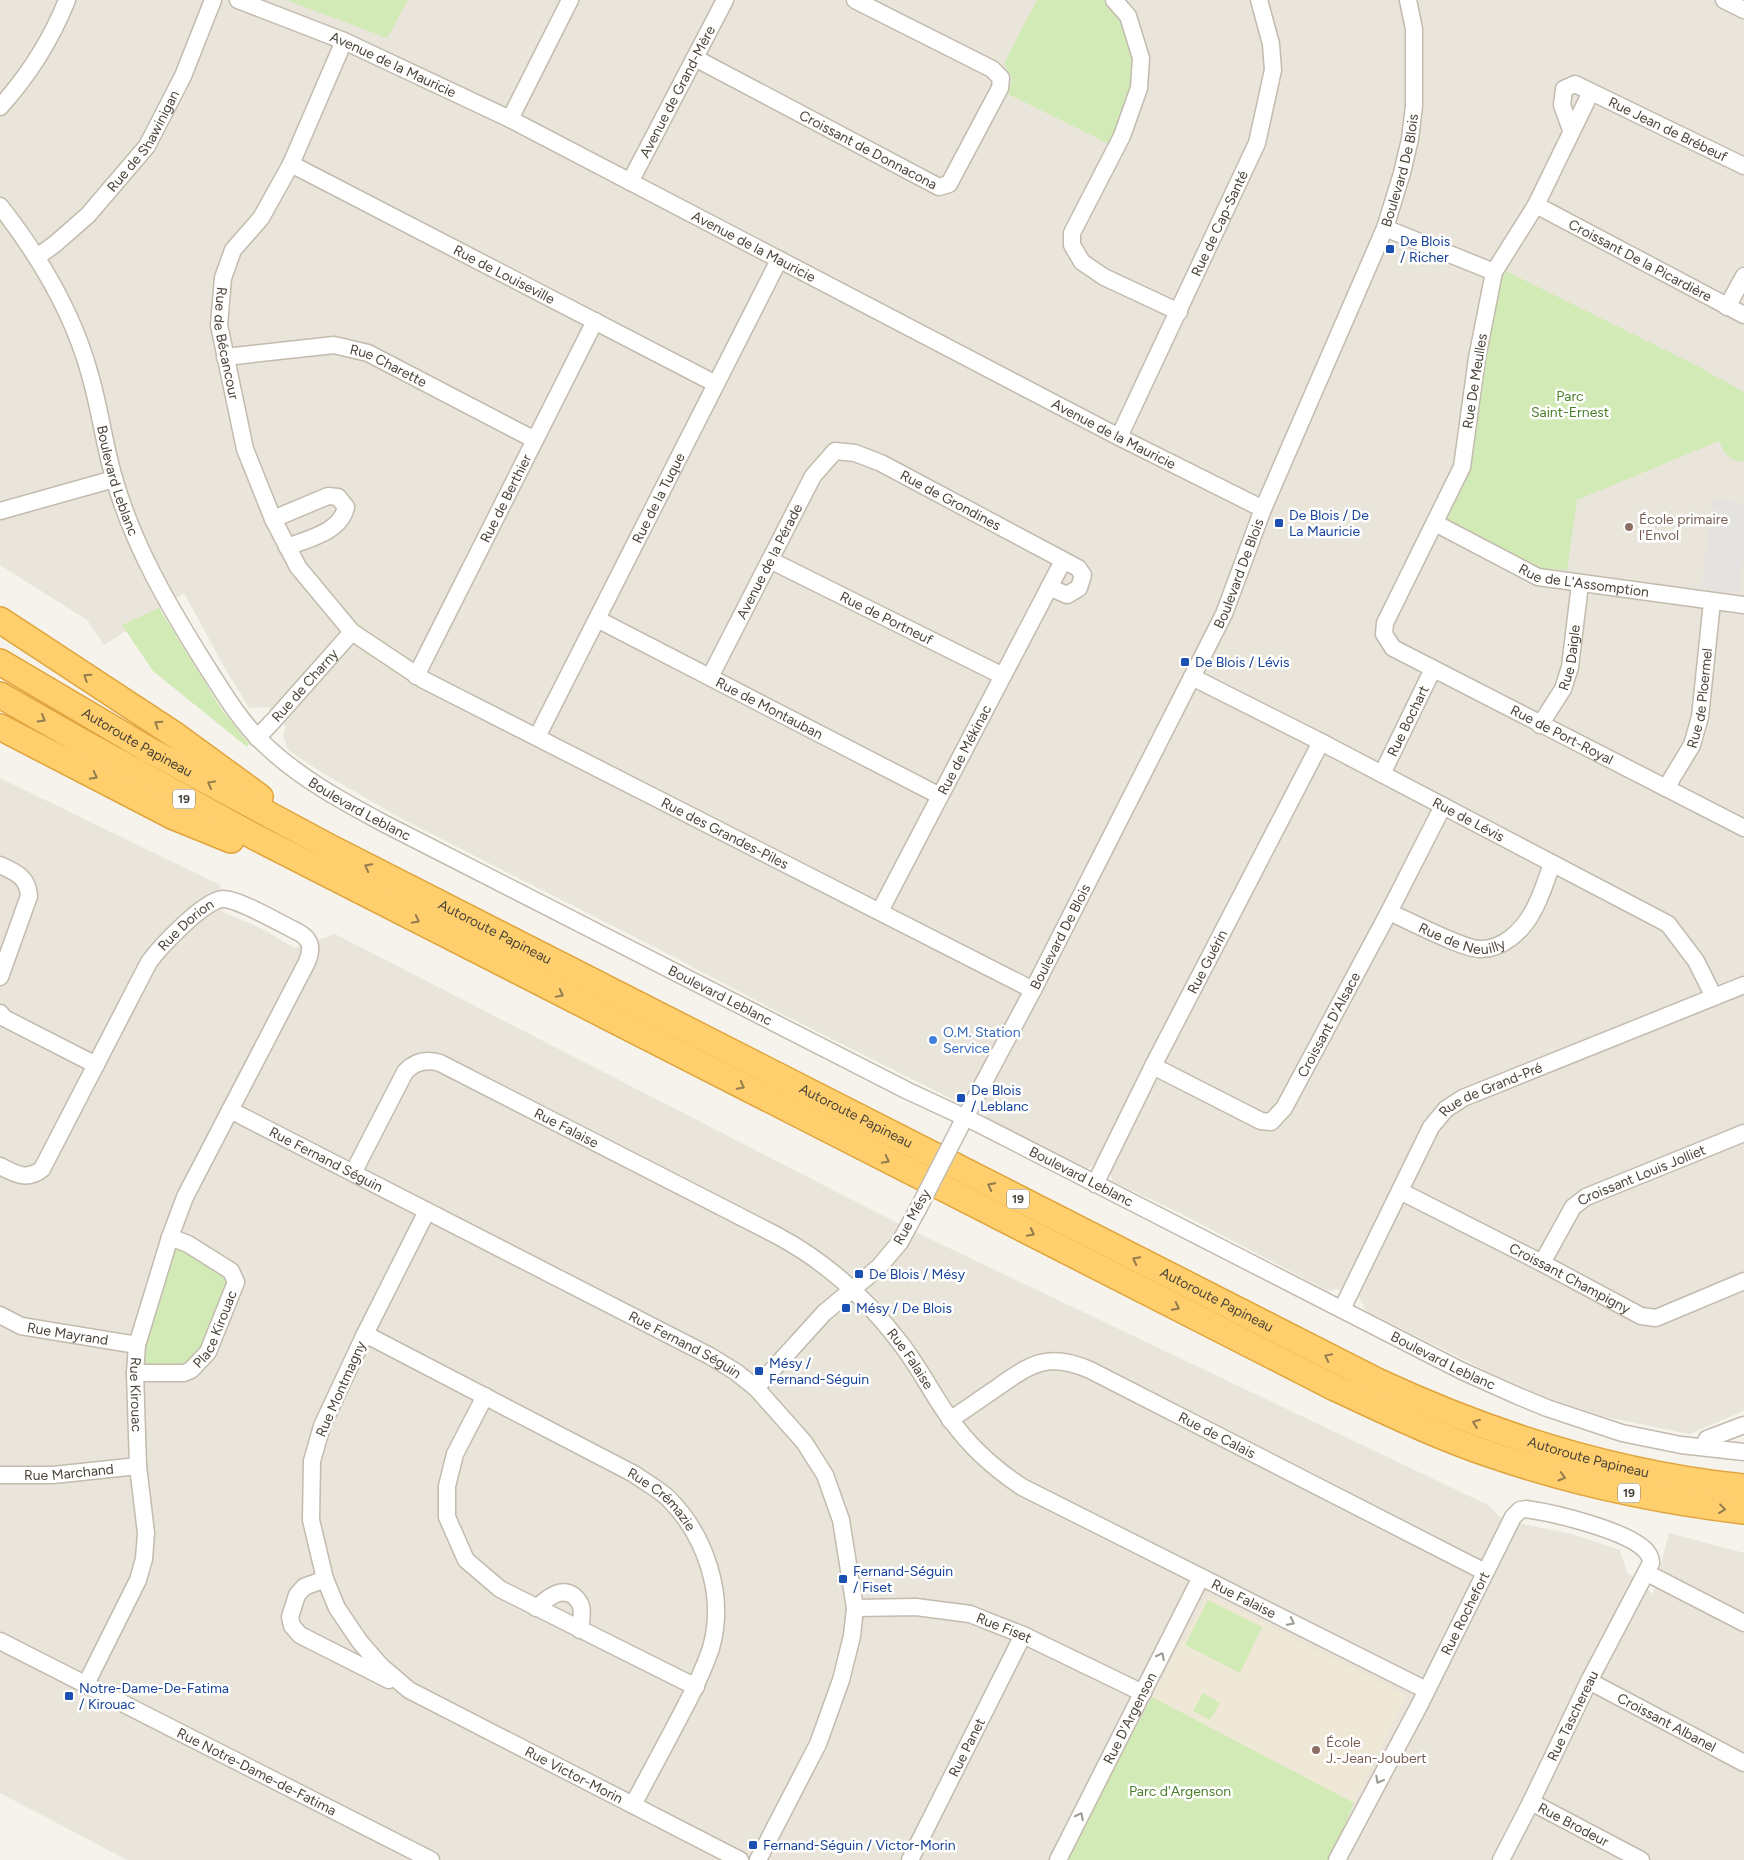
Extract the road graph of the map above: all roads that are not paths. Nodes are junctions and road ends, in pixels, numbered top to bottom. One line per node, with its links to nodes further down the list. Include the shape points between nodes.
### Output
1 (67, 0): 15 (street, via 36,61)
2 (213, 0): 24 (street, Rue de Shawinigan, via 183,76 147,146 88,215)
3 (238, 0): 12 (street, Avenue de la Mauricie)
4 (570, 0): 16 (street)
5 (725, 0): 13 (street, Avenue de Grand-Mère)
6 (855, 0): 13 (street, Croissant de Donnacona, via 992,69 1002,78 1000,88 949,184 938,187)
7 (1114, 0): 29 (street, via 1128,16 1141,58 1139,88 1122,136 1072,233 1072,245 1082,262 1104,277)
8 (1259, 0): 29 (street, Rue de Cap-Santé, via 1271,44 1273,70 1258,143)
9 (1408, 0): 23 (street, Boulevard De Blois, via 1414,28 1414,106 1402,173)
10 (1724, 0): 11 (street)
11 (1744, 10)
12 (344, 41): 16 (street, Avenue de la Mauricie); 18 (street, Rue de Bécancour)
13 (695, 58): 20 (street, Avenue de Grand-Mère)
14 (1591, 92): 17 (street, Rue De Meulles); 17 (street, via 1576,84 1564,89 1562,105); 19 (street, Rue Jean de Brébeuf)
15 (0, 107)
16 (510, 119): 20 (street, Avenue de la Mauricie)
17 (1571, 130): 21 (street, Rue De Meulles)
18 (291, 164): 31 (street, Rue de Louiseville); 32 (street, Rue de Bécancour, via 262,218 233,250 223,278 219,326)
19 (1744, 166)
20 (630, 182): 25 (street, Avenue de la Mauricie)
21 (1536, 205): 26 (street, Rue De Meulles); 28 (street, Croissant De la Picardière)
22 (0, 206): 24 (street, Boulevard Leblanc)
23 (1385, 228): 26 (street); 38 (street, Boulevard De Blois)
24 (37, 257): 37 (street, Boulevard Leblanc, via 58,293 82,347)
25 (779, 260): 33 (street, Rue de la Tuque); 34 (street, Avenue de la Mauricie)
26 (1494, 272): 41 (street, Rue De Meulles, via 1477,358 1462,467)
27 (1744, 276): 28 (street)
28 (1727, 306): 30 (street, Croissant De la Picardière)
29 (1179, 312): 34 (street, Rue de Cap-Santé)
30 (1744, 315)
31 (595, 321): 33 (street, Rue de Louiseville); 35 (street, Rue de Berthier)
32 (226, 357): 35 (street, Rue Charette, via 334,346 368,353); 40 (street, Rue de Bécancour, via 245,449)
33 (716, 384): 50 (street, Rue de la Tuque)
34 (1120, 437): 38 (street, Avenue de la Mauricie)
35 (535, 440): 55 (street, Rue de Berthier)
36 (835, 451): 43 (street, Avenue de la Pérade, via 813,476); 44 (street, Rue de Grondines, via 855,453 881,463)
37 (114, 479): 39 (street); 63 (street, Boulevard Leblanc, via 133,533 157,583 231,705)
38 (1263, 509): 57 (street, Boulevard De Blois, via 1224,614)
39 (0, 511)
40 (273, 519): 42 (street, Rue de Bécancour); 42 (street, via 328,496 338,498 346,507 344,516 331,529)
41 (1435, 523): 45 (street, Rue de L'Assomption, via 1538,578); 52 (street, Rue De Meulles, via 1385,623)
42 (287, 547): 51 (street, Rue de Bécancour, via 298,567)
43 (770, 560): 56 (street, Rue de Portneuf); 58 (street, Avenue de la Pérade)
44 (1063, 561): 46 (street, Rue de Mékinac); 46 (street, via 1078,568 1083,575 1079,588 1067,595)
45 (1580, 584): 47 (street, Rue de L'Assomption); 60 (street, Rue Daigle, via 1570,667 1563,690)
46 (1049, 587): 56 (street, Rue de Mékinac)
47 (1712, 602): 48 (street, Rue de L'Assomption); 66 (street, Rue de Ploermel, via 1700,717 1692,746)
48 (1744, 606)
49 (0, 620): 70 (highway, one-way to 49, via 188,744)
50 (598, 620): 58 (street, Rue de Montauban); 62 (street, Rue de la Tuque)
51 (352, 632): 55 (street, Rue de Bécancour); 63 (street, Rue de Charny)
52 (1384, 634): 54 (street, Rue de Port-Royal, via 1392,648)
53 (0, 662): 70 (highway, Autoroute Papineau / 19, one-way to 53, via 149,750)
54 (1433, 669): 60 (street, Rue de Port-Royal); 65 (street, Rue Bochart)
55 (416, 676): 62 (street, Rue des Grandes-Piles)
56 (1003, 676): 67 (street, Rue de Mékinac)
57 (1192, 676): 64 (street, Rue de Lévis); 78 (street, Boulevard De Blois)
58 (710, 677): 67 (street, Rue de Montauban)
59 (0, 695): 73 (highway, Autoroute Papineau / 19, one-way to 73, via 204,810)
60 (1540, 725): 66 (street, Rue de Port-Royal)
61 (0, 727): 73 (highway, one-way to 73, via 174,817)
62 (537, 737): 74 (street, Rue des Grandes-Piles)
63 (257, 738): 84 (street, Boulevard Leblanc, via 310,781 343,802 908,1091)
64 (1321, 742): 65 (street, Rue de Lévis); 82 (street, Rue Guérin)
65 (1382, 774): 68 (street, Rue de Lévis)
66 (1666, 788): 69 (street, Rue de Port-Royal)
67 (940, 796): 74 (street, Rue de Mékinac)
68 (1443, 806): 71 (street, Rue de Lévis); 75 (street, Croissant D'Alsace)
69 (1744, 828)
70 (331, 848): 108 (highway, Autoroute Papineau / 19, one-way to 70, via 1660,1475 1568,1453 1496,1431 1402,1392)
71 (1552, 864): 75 (street, Rue de Neuilly, via 1532,913 1518,933 1500,945 1481,950 1466,946); 79 (street, Rue de Lévis, via 1668,924 1696,961)
72 (0, 865): 76 (street, via 24,879 29,896)
73 (372, 898): 109 (highway, Autoroute Papineau / 19, one-way to 109, via 1259,1350 1405,1421 1492,1455 1575,1480 1672,1502)
74 (880, 912): 78 (street, Rue des Grandes-Piles)
75 (1389, 912): 82 (street, Croissant D'Alsace, via 1284,1108 1271,1122 1261,1121)
76 (0, 977)
77 (1744, 985): 79 (street, Rue de Grand-Pré)
78 (1033, 990): 84 (street, Boulevard De Blois)
79 (1714, 998): 89 (street, Rue de Grand-Pré, via 1463,1098 1446,1109 1432,1127)
80 (0, 1013): 81 (street)
81 (96, 1065): 83 (street, Rue Dorion, via 154,955 207,905 218,899 232,900 303,935 311,947 307,962); 86 (street, Rue Dorion, via 42,1169 32,1176 22,1176)
82 (1153, 1066): 88 (street, Rue Guérin)
83 (230, 1110): 87 (street, Rue Fernand Séguin); 91 (street, Rue Kirouac, via 185,1197)
84 (962, 1122): 88 (street, Boulevard Leblanc); 94 (street, Rue Mésy, bridge, via 893,1251)
85 (1744, 1133): 92 (street, Croissant Louis Jolliet, via 1586,1197 1573,1207)
86 (0, 1166)
87 (353, 1174): 90 (street, Rue Fernand Séguin); 94 (street, Rue Falaise, via 405,1072 420,1062 434,1061 789,1242)
88 (1095, 1184): 95 (street, Boulevard Leblanc)
89 (1400, 1191): 92 (street, Croissant Champigny); 95 (street, Rue de Grand-Pré)
90 (427, 1211): 97 (street, Rue Montmagny); 100 (street, Rue Fernand Séguin, via 697,1349)
91 (170, 1236): 98 (street, Rue Kirouac); 99 (street, Place Kirouac, via 231,1271 236,1282 208,1352 190,1370)
92 (1542, 1263): 93 (street, Croissant Champigny, via 1641,1316 1656,1318)
93 (1744, 1281)
94 (851, 1290): 100 (street, Rue Mésy, via 824,1313); 102 (street, Rue Falaise, via 901,1344)
95 (1342, 1309): 104 (street, Boulevard Leblanc, via 1462,1371 1547,1408 1616,1431)
96 (0, 1315): 98 (street, Rue Mayrand, via 21,1326)
97 (365, 1334): 101 (street, Rue Crémazie); 113 (street, Rue Montmagny, via 322,1426 312,1461 312,1520)
98 (137, 1345): 99 (street, Rue Kirouac)
99 (135, 1373): 106 (street, Rue Kirouac)
100 (756, 1388): 115 (street, Rue Fernand Séguin, via 804,1442 825,1475 841,1520)
101 (485, 1396): 114 (street, via 455,1454 447,1486 447,1517 466,1560 500,1589); 122 (street, Rue Crémazie, via 634,1474 667,1497 688,1523 703,1547 714,1584 716,1616 711,1647)
102 (950, 1420): 110 (street, Rue de Calais, via 1030,1366 1046,1361 1071,1363); 112 (street, Rue Falaise, via 988,1462 1022,1487)
103 (1744, 1425): 104 (street, via 1707,1439)
104 (1703, 1447): 105 (street, Boulevard Leblanc)
105 (1744, 1452)
106 (138, 1466): 107 (street, Rue Marchand, via 53,1475); 121 (street, Rue Kirouac, via 146,1533 144,1559 138,1580)
107 (0, 1475)
108 (1744, 1487)
109 (1744, 1512)
110 (1485, 1572): 111 (street, Rue Rochefort, via 1515,1514 1526,1509 1599,1526 1620,1535 1648,1553 1651,1563); 124 (street, Rue Rochefort)
111 (1647, 1573): 116 (street); 120 (street, Rue Taschereau)
112 (1201, 1577): 124 (street, Rue Falaise, one-way to 124); 125 (street, Rue D'Argenson, one-way to 112)
113 (325, 1579): 123 (street, Rue Victor-Morin, via 338,1608 360,1642 380,1666); 123 (street, Rue Victor-Morin, via 304,1588 297,1595 290,1617 292,1626 300,1635)
114 (536, 1608): 117 (street); 117 (street, via 551,1595 569,1593 581,1607)
115 (855, 1608): 118 (street, Rue Fiset, via 916,1607 970,1614); 131 (street, Rue Fernand Séguin, via 841,1680 818,1744)
116 (1744, 1623)
117 (580, 1630): 122 (street)
118 (1023, 1635): 125 (street, Rue Fiset); 132 (street, Rue Panet)
119 (0, 1641): 121 (street, Rue Notre-Dame-de-Fatima)
120 (1590, 1681): 126 (street, Croissant Albanel); 127 (street, Rue Taschereau)
121 (86, 1684): 129 (street, Rue Notre-Dame-de-Fatima)
122 (696, 1687): 128 (street, Rue Crémazie)
123 (409, 1690): 128 (street, Rue Victor-Morin)
124 (1426, 1690): 134 (street, Rue Rochefort, one-way to 134)
125 (1143, 1692): 133 (street, Rue D'Argenson, one-way to 125)
126 (1744, 1763)
127 (1532, 1802): 135 (street, Rue Taschereau); 136 (street, Rue Brodeur)
128 (633, 1805): 130 (street, Rue Victor-Morin)
129 (431, 1860)
130 (740, 1860)
131 (758, 1860)
132 (910, 1860)
133 (1058, 1860)
134 (1337, 1860)
135 (1501, 1860)
136 (1641, 1860)

